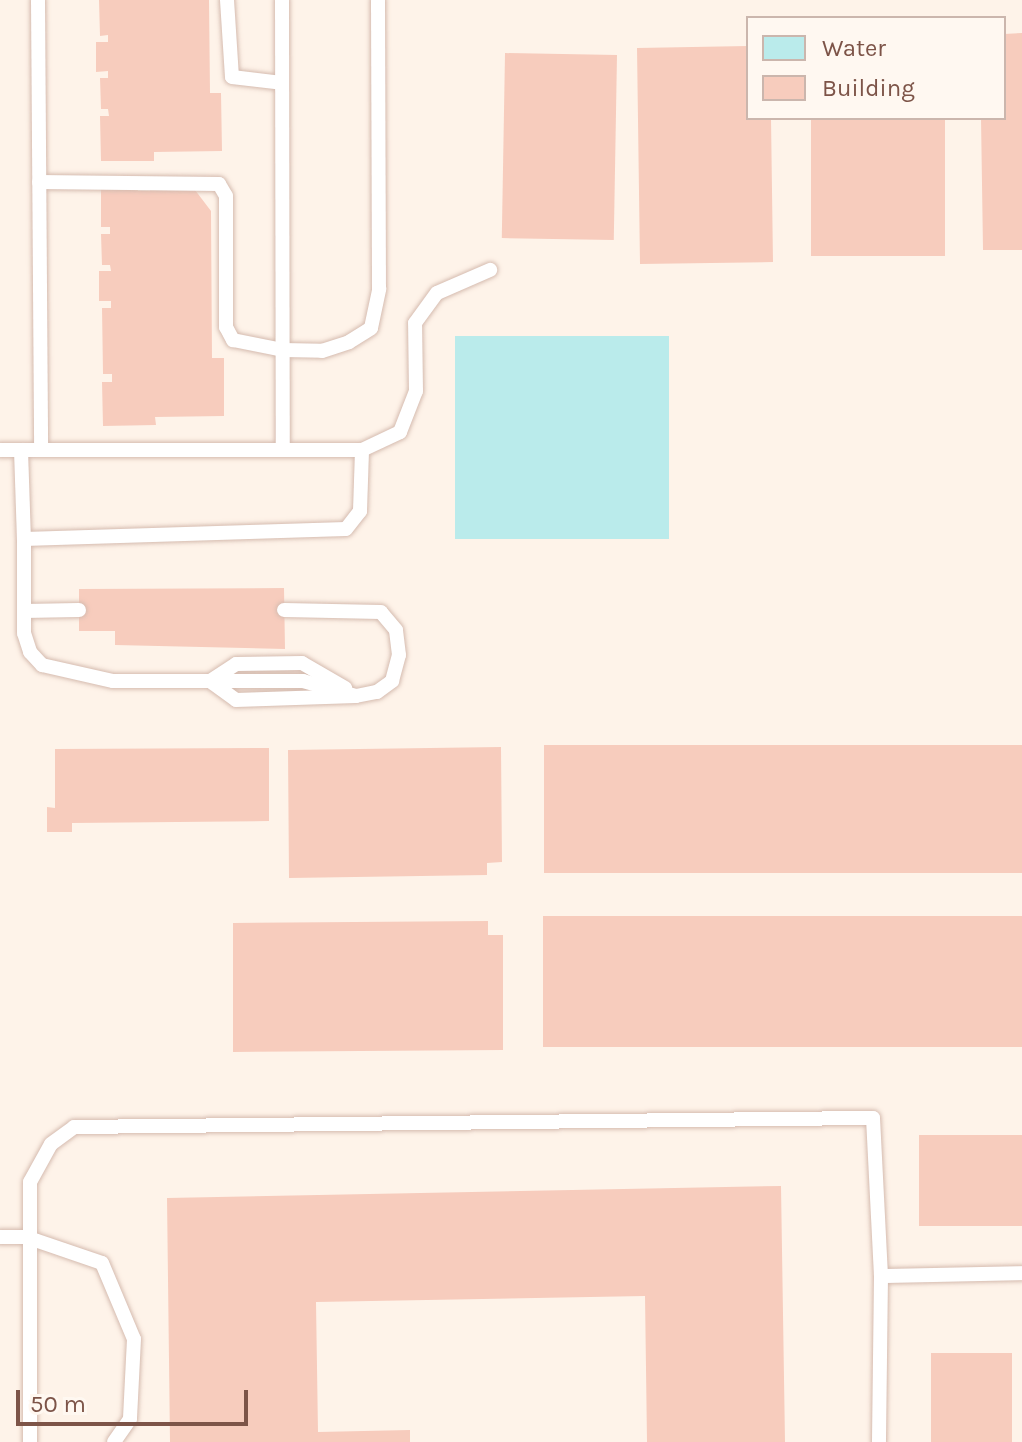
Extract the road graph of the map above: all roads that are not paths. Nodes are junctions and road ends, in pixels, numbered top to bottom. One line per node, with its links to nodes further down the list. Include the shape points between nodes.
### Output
1 (38, 0): 6 (lane)
2 (227, 0): 5 (lane, via 232,77)
3 (282, 0): 5 (lane)
4 (378, 0): 8 (lane, via 379,289 371,328 322,351)
5 (282, 83): 8 (lane)
6 (39, 182): 8 (lane, via 219,184 226,196 226,327 244,346); 11 (lane)
7 (490, 270): 13 (lane, via 437,293 415,323 416,391 400,432)
8 (283, 350): 12 (lane)
9 (0, 450): 10 (lane)
10 (21, 450): 11 (lane); 14 (lane)
11 (41, 450): 12 (lane)
12 (283, 450): 13 (lane)
13 (362, 450): 14 (lane, via 360,511 346,529)
14 (24, 539): 17 (lane)
15 (79, 610): 17 (lane)
16 (284, 610): 17 (lane, via 370,609 391,620 399,655 392,681 377,692 356,696 303,681 113,681 59,672 30,652)
17 (24, 611)
18 (0, 1237): 19 (lane)
19 (26, 1237): 21 (lane, via 30,1182 51,1144 74,1127 873,1118); 22 (lane); 23 (lane, via 102,1263 134,1339 130,1419)
20 (1022, 1273): 21 (lane)
21 (881, 1276): 24 (lane)
22 (30, 1442)
23 (114, 1442)
24 (879, 1442)

